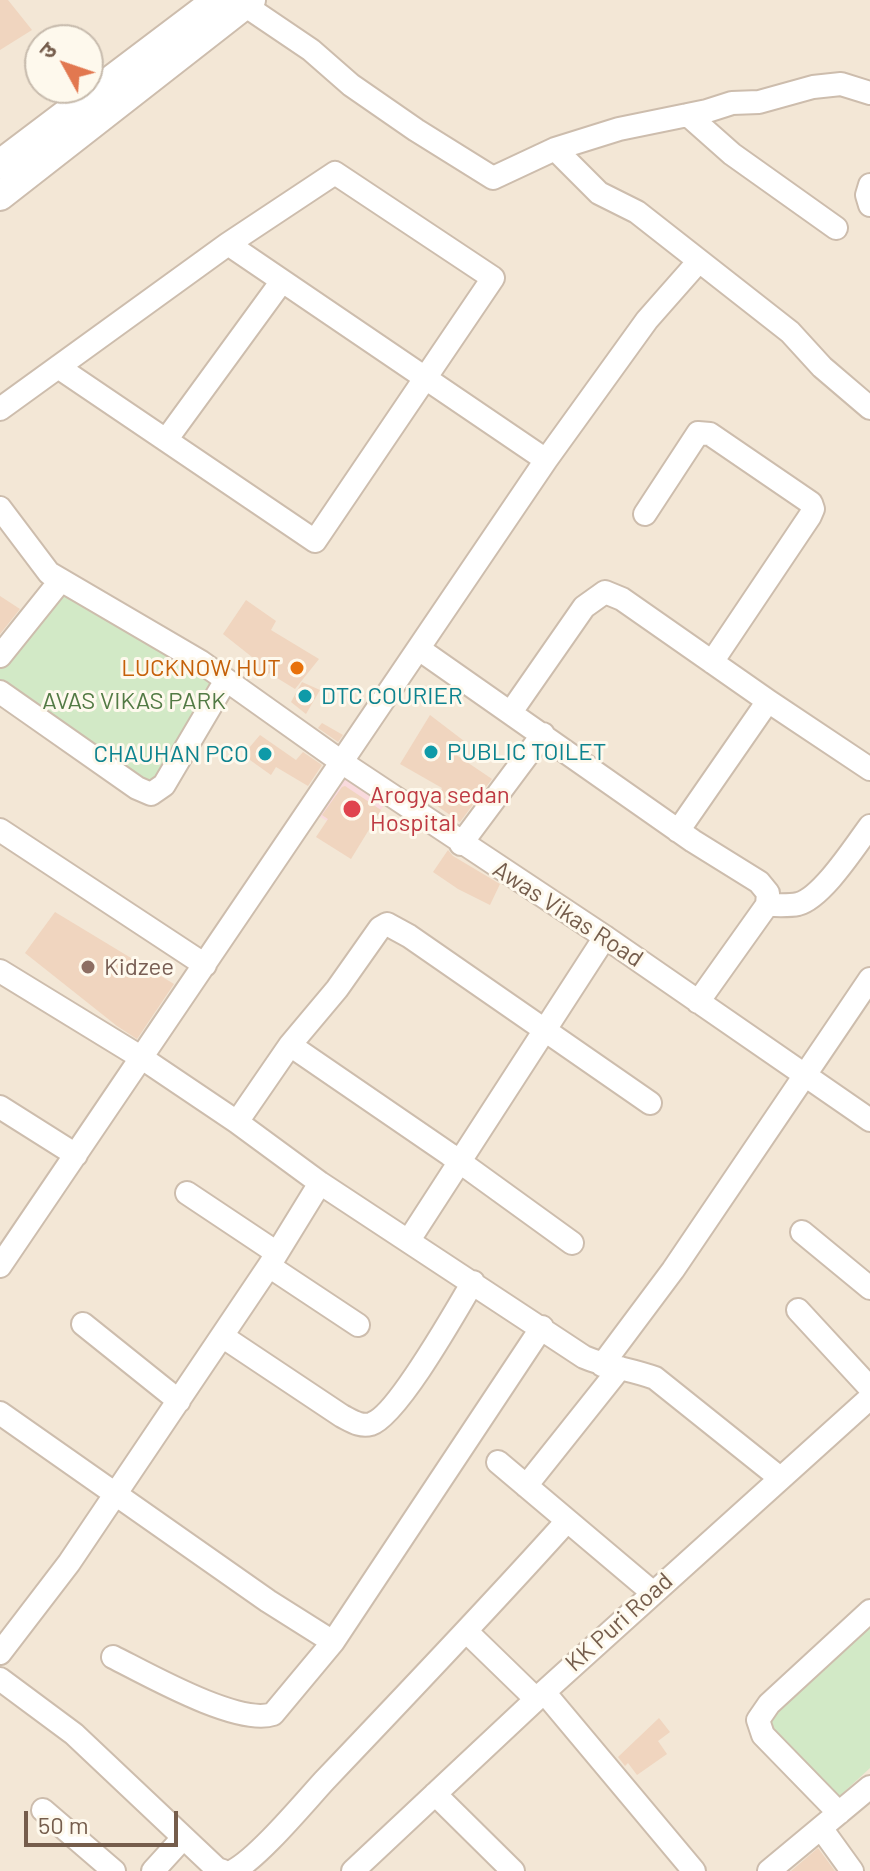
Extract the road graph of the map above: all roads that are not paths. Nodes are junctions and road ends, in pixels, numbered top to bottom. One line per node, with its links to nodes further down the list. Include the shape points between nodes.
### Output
1 (237, 1): 4 (street, via 416,130 493,178); 5 (street); 7 (street)
2 (870, 93): 3 (street, via 841,84 813,87)
3 (688, 115): 4 (street); 9 (street, via 732,154)
4 (555, 149): 11 (street, via 599,193 637,212)
5 (4, 153)
6 (870, 185): 8 (street)
7 (0, 196)
8 (870, 205)
9 (836, 228)
10 (228, 244): 12 (street); 13 (street); 14 (street, via 335,173 493,278)
11 (699, 261): 15 (street, via 790,332); 18 (street, via 647,320)
12 (282, 281): 14 (street); 17 (street)
13 (58, 367): 16 (street); 17 (street)
14 (426, 379): 17 (street, via 315,541); 18 (street)
15 (870, 408)
16 (0, 409)
17 (166, 440)
18 (546, 460): 22 (street)
19 (0, 508): 21 (street, Awas Vikas Road, via 49,573)
20 (645, 514): 24 (street, via 698,433 710,434 811,503 810,516)
21 (61, 580): 23 (street); 25 (street, Awas Vikas Road)
22 (419, 649): 28 (street); 30 (street)
23 (0, 656)
24 (712, 662): 27 (street); 28 (street, via 605,592 584,607)
25 (226, 680): 26 (street, via 164,785 151,794); 30 (street, Awas Vikas Road)
26 (0, 692)
27 (768, 701): 31 (street); 33 (street)
28 (511, 712): 29 (street)
29 (543, 734): 33 (street); 35 (street)
30 (343, 763): 35 (street, Awas Vikas Road); 38 (street)
31 (870, 769)
32 (870, 826): 36 (street, via 811,897 799,904)
33 (678, 831): 36 (street, via 759,882 768,893)
34 (3, 839): 38 (street)
35 (461, 844): 37 (street, Awas Vikas Road)
36 (767, 905): 41 (street)
37 (605, 937): 41 (street, Awas Vikas Road); 42 (street)
38 (205, 965): 44 (street)
39 (0, 971): 44 (street)
40 (870, 979): 45 (street)
41 (698, 1002): 45 (street, Awas Vikas Road)
42 (544, 1031): 43 (street, via 387,924); 46 (street); 51 (street)
43 (290, 1045): 49 (street); 51 (street)
44 (142, 1058): 49 (street); 50 (street)
45 (803, 1076): 48 (street, Awas Vikas Road); 66 (street)
46 (650, 1103)
47 (0, 1107): 50 (street)
48 (870, 1120)
49 (237, 1122): 52 (street)
50 (76, 1155): 57 (street)
51 (460, 1162): 55 (street); 56 (street)
52 (320, 1183): 55 (street); 58 (street)
53 (187, 1193): 58 (street)
54 (802, 1232): 60 (street)
55 (409, 1240): 59 (street)
56 (572, 1243)
57 (3, 1254)
58 (273, 1259): 63 (street); 65 (street)
59 (473, 1282): 64 (street); 65 (street, via 394,1404 370,1425 342,1416)
60 (870, 1288)
61 (798, 1310): 67 (street)
62 (83, 1324): 69 (street)
63 (358, 1325)
64 (542, 1327): 66 (street, via 584,1357); 79 (street)
65 (222, 1336): 69 (street)
66 (611, 1366): 72 (street, via 655,1378); 73 (street)
67 (870, 1388)
68 (870, 1398): 72 (street, KK Puri Road)
69 (179, 1401): 74 (street)
70 (0, 1413): 74 (street)
71 (498, 1462): 73 (street)
72 (780, 1478): 76 (street, KK Puri Road)
73 (526, 1486): 75 (street)
74 (115, 1494): 79 (street); 80 (street)
75 (567, 1521): 76 (street); 78 (street)
76 (652, 1592): 83 (street, KK Puri Road)
77 (870, 1611): 87 (street, via 758,1720 763,1735)
78 (467, 1632): 83 (street); 93 (street)
79 (333, 1642): 81 (street, via 273,1714 263,1717 222,1707)
80 (0, 1653)
81 (113, 1657)
82 (0, 1679): 89 (street, via 74,1734)
83 (540, 1695): 85 (street); 96 (street, KK Puri Road)
84 (870, 1787): 87 (street)
85 (435, 1794): 94 (street); 95 (street)
86 (43, 1810): 90 (street)
87 (839, 1813): 88 (street)
88 (821, 1828): 97 (street); 98 (street)
89 (183, 1838): 91 (street); 92 (street)
90 (114, 1871)
91 (153, 1871)
92 (223, 1871)
93 (233, 1871)
94 (353, 1871)
95 (513, 1871)
96 (694, 1871)
97 (769, 1871)
98 (852, 1871)

